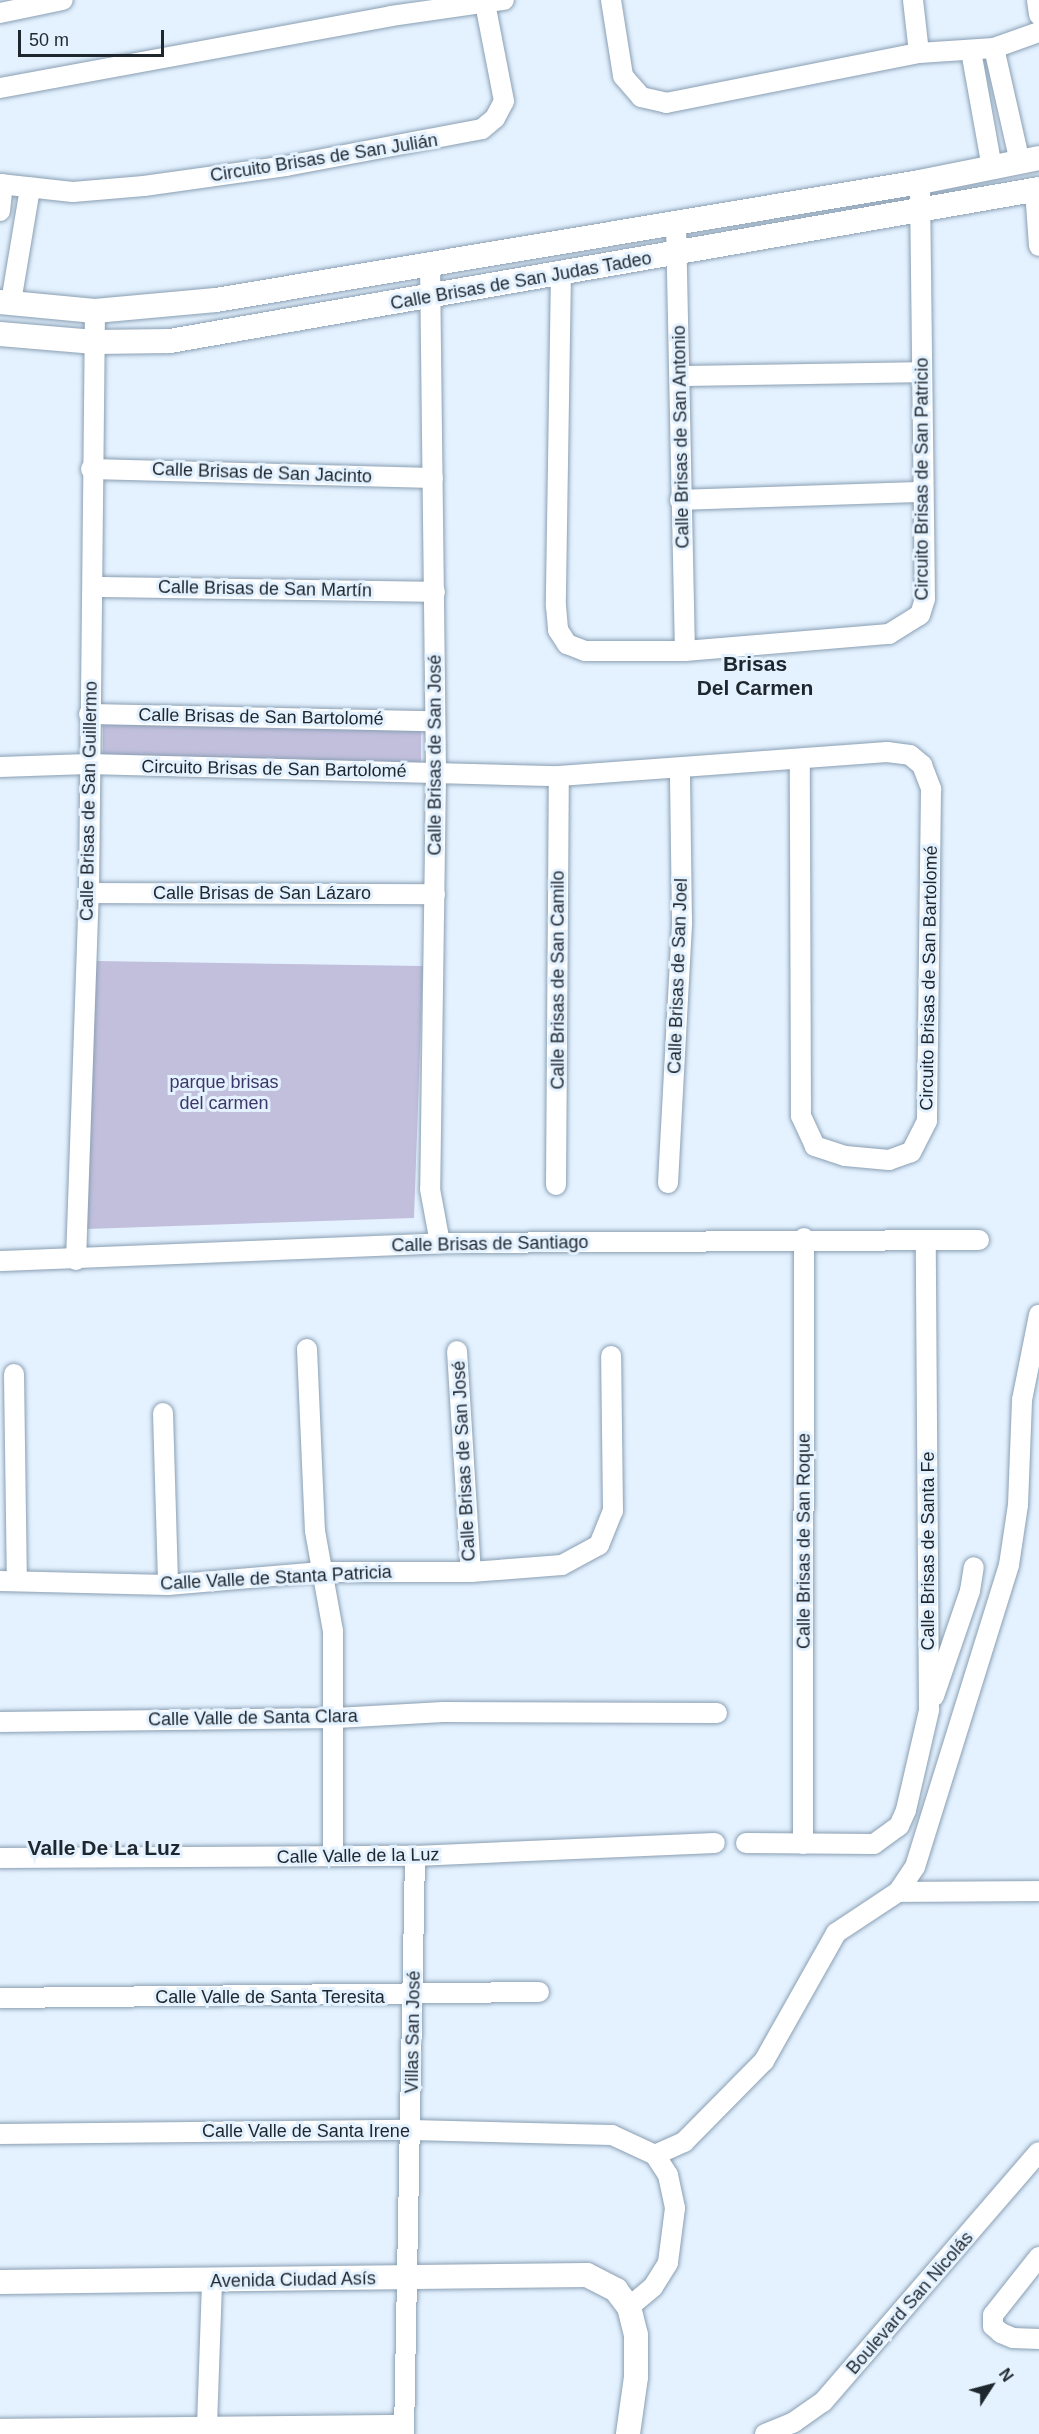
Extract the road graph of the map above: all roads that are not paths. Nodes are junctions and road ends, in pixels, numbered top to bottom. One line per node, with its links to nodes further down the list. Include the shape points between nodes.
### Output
1 (63, 0): 6 (street)
2 (611, 0): 12 (street, via 623,76 630,88 651,102 683,102)
3 (913, 0): 12 (street)
4 (1037, 0): 8 (street)
5 (495, 2): 13 (street, Circuito Brisas de San Julián, via 391,16); 18 (street, Circuito Brisas de San Julián, via 504,101 495,118 482,129 297,164 144,186 73,192)
6 (25, 3): 7 (street)
7 (0, 13)
8 (1039, 15)
9 (1039, 32): 10 (street)
10 (994, 48): 11 (street); 14 (street)
11 (971, 51): 12 (street); 15 (street)
12 (919, 53)
13 (0, 88)
14 (1030, 160): 15 (street, Calle Brisas de San Judas Tadeo)
15 (992, 168): 16 (street, Calle Brisas de San Judas Tadeo)
16 (920, 182): 21 (street, Circuito Brisas de San Patricio); 22 (street, Calle Brisas de San Judas Tadeo)
17 (2, 184): 18 (street, Circuito Brisas de San Julián); 20 (street, Circuito Brisas de San Julián)
18 (30, 188): 28 (street)
19 (1037, 190): 21 (street, Calle Brisas de San Judas Tadeo); 23 (street)
20 (0, 211)
21 (920, 211): 24 (street, Calle Brisas de San Judas Tadeo); 32 (street, Circuito Brisas de San Patricio)
22 (676, 224): 24 (street, Calle Brisas de San Antonio); 25 (street, Calle Brisas de San Judas Tadeo)
23 (1039, 246)
24 (680, 253): 26 (street, Calle Brisas de San Judas Tadeo); 33 (street, Calle Brisas de San Antonio)
25 (430, 265): 27 (street, Calle Brisas de San José); 29 (street, Calle Brisas de San Judas Tadeo, via 216,300)
26 (561, 272): 27 (street, Calle Brisas de San Judas Tadeo); 40 (street, Circuito Brisas de San Patricio, via 558,630 567,644 585,651)
27 (433, 298): 31 (street, Calle Brisas de San Judas Tadeo, via 170,341); 35 (street, Calle Brisas de San José)
28 (6, 302): 29 (street, Calle Brisas de San Judas Tadeo)
29 (95, 311): 31 (street, Calle Brisas de San Guillermo)
30 (0, 334): 31 (street, Calle Brisas de San Judas Tadeo)
31 (95, 342): 34 (street, Calle Brisas de San Guillermo)
32 (922, 372): 33 (street); 36 (street, Circuito Brisas de San Patricio)
33 (680, 375): 37 (street, Calle Brisas de San Antonio)
34 (91, 469): 35 (street, Calle Brisas de San Jacinto); 38 (street, Calle Brisas de San Guillermo)
35 (433, 478): 39 (street, Calle Brisas de San José)
36 (923, 492): 37 (street); 40 (street, Circuito Brisas de San Patricio, via 925,599 920,615 911,624 889,634)
37 (680, 500): 40 (street, Calle Brisas de San Antonio)
38 (94, 587): 39 (street, Calle Brisas de San Martín); 41 (street, Calle Brisas de San Guillermo)
39 (435, 592): 42 (street, Calle Brisas de San José)
40 (685, 651)
41 (89, 714): 42 (street, Calle Brisas de San Bartolomé); 44 (street, Calle Brisas de San Guillermo)
42 (433, 721): 47 (street, Calle Brisas de San José)
43 (800, 761): 43 (street, Circuito Brisas de San Bartolomé, via 900,752 910,755 928,774 931,807 927,1121 921,1139 903,1156 889,1160 832,1153 815,1146 801,1116); 46 (street, Circuito Brisas de San Bartolomé)
44 (88, 764): 45 (street, Circuito Brisas de San Bartolomé); 47 (street, Circuito Brisas de San Bartolomé); 49 (street, Calle Brisas de San Guillermo)
45 (0, 767)
46 (680, 769): 48 (street, Circuito Brisas de San Bartolomé); 51 (street, Calle Brisas de San Joel, via 682,921)
47 (435, 773): 48 (street, Circuito Brisas de San Bartolomé); 50 (street, Calle Brisas de San José)
48 (559, 776): 52 (street, Calle Brisas de San Camilo)
49 (89, 893): 50 (street, Calle Brisas de San Lázaro); 57 (street, Calle Brisas de San Guillermo)
50 (435, 894): 56 (street, Calle Brisas de San José, via 430,1189)
51 (668, 1183)
52 (556, 1185)
53 (804, 1238): 54 (street, Calle Brisas de Santiago); 56 (street, Calle Brisas de Santiago, via 558,1245); 76 (street, Calle Brisas de San Roque)
54 (926, 1240): 55 (street, Calle Brisas de Santiago); 70 (street, Calle Brisas de Santa Fe)
55 (979, 1240)
56 (440, 1243): 57 (street, Calle Brisas de Santiago)
57 (76, 1260): 58 (street, Calle Brisas de Santiago)
58 (0, 1262)
59 (1039, 1315): 81 (street, via 1022,1400 1017,1505 1009,1565 915,1867)
60 (307, 1349): 66 (street, via 315,1531)
61 (458, 1351): 67 (street, Calle Brisas de San José)
62 (611, 1356): 67 (street, Calle Valle de Stanta Patricia, via 614,1511 607,1533 585,1555 542,1569)
63 (14, 1374): 68 (street)
64 (164, 1413): 69 (street)
65 (974, 1567): 70 (street, via 970,1591)
66 (321, 1572): 67 (street, Calle Valle de Stanta Patricia); 69 (street, Calle Valle de Stanta Patricia); 72 (street, via 333,1632)
67 (471, 1572)
68 (9, 1581): 69 (street, Calle Valle de Stanta Patricia)
69 (168, 1586)
70 (929, 1710): 76 (street, Calle Brisas de Santa Fe, via 899,1826 874,1844)
71 (717, 1713): 72 (street, Calle Valle de Santa Clara)
72 (336, 1718): 73 (street, Calle Valle de Santa Clara); 77 (street)
73 (0, 1722)
74 (715, 1843): 78 (street, Calle Valle de la Luz)
75 (746, 1844): 76 (street)
76 (803, 1844)
77 (333, 1856): 78 (street, Calle Valle de la Luz); 79 (street, Calle Valle de la Luz)
78 (415, 1856): 83 (street, Villas San José)
79 (0, 1858)
80 (1039, 1891): 81 (street)
81 (898, 1892): 88 (street, via 836,1933 764,2061 684,2142)
82 (539, 1992): 83 (street, Calle Valle de Santa Teresita)
83 (414, 1996): 84 (street, Calle Valle de Santa Teresita); 85 (street, Villas San José)
84 (0, 1998)
85 (411, 2130): 86 (street, Calle Valle de Santa Irene); 88 (street, Calle Valle de Santa Irene, via 612,2135); 90 (street, Villas San José)
86 (0, 2134)
87 (1039, 2152): 100 (street, Boulevard San Nicolás, via 823,2402 794,2422)
88 (655, 2155): 93 (street, via 668,2175 675,2208 668,2263 652,2287)
89 (1039, 2257): 94 (street, via 993,2315 993,2326 1001,2333 1013,2338)
90 (408, 2279): 91 (street, Avenida Ciudad Asís); 93 (street, Avenida Ciudad Asís, via 587,2275 616,2290); 97 (street, Villas San José)
91 (212, 2281): 92 (street, Avenida Ciudad Asís); 95 (street)
92 (0, 2282)
93 (629, 2307): 99 (street, via 636,2335 636,2377 634,2417)
94 (1039, 2339)
95 (207, 2426): 97 (street); 98 (street)
96 (0, 2429): 98 (street)
97 (404, 2429)
98 (38, 2431)
99 (628, 2434)
100 (765, 2434)

